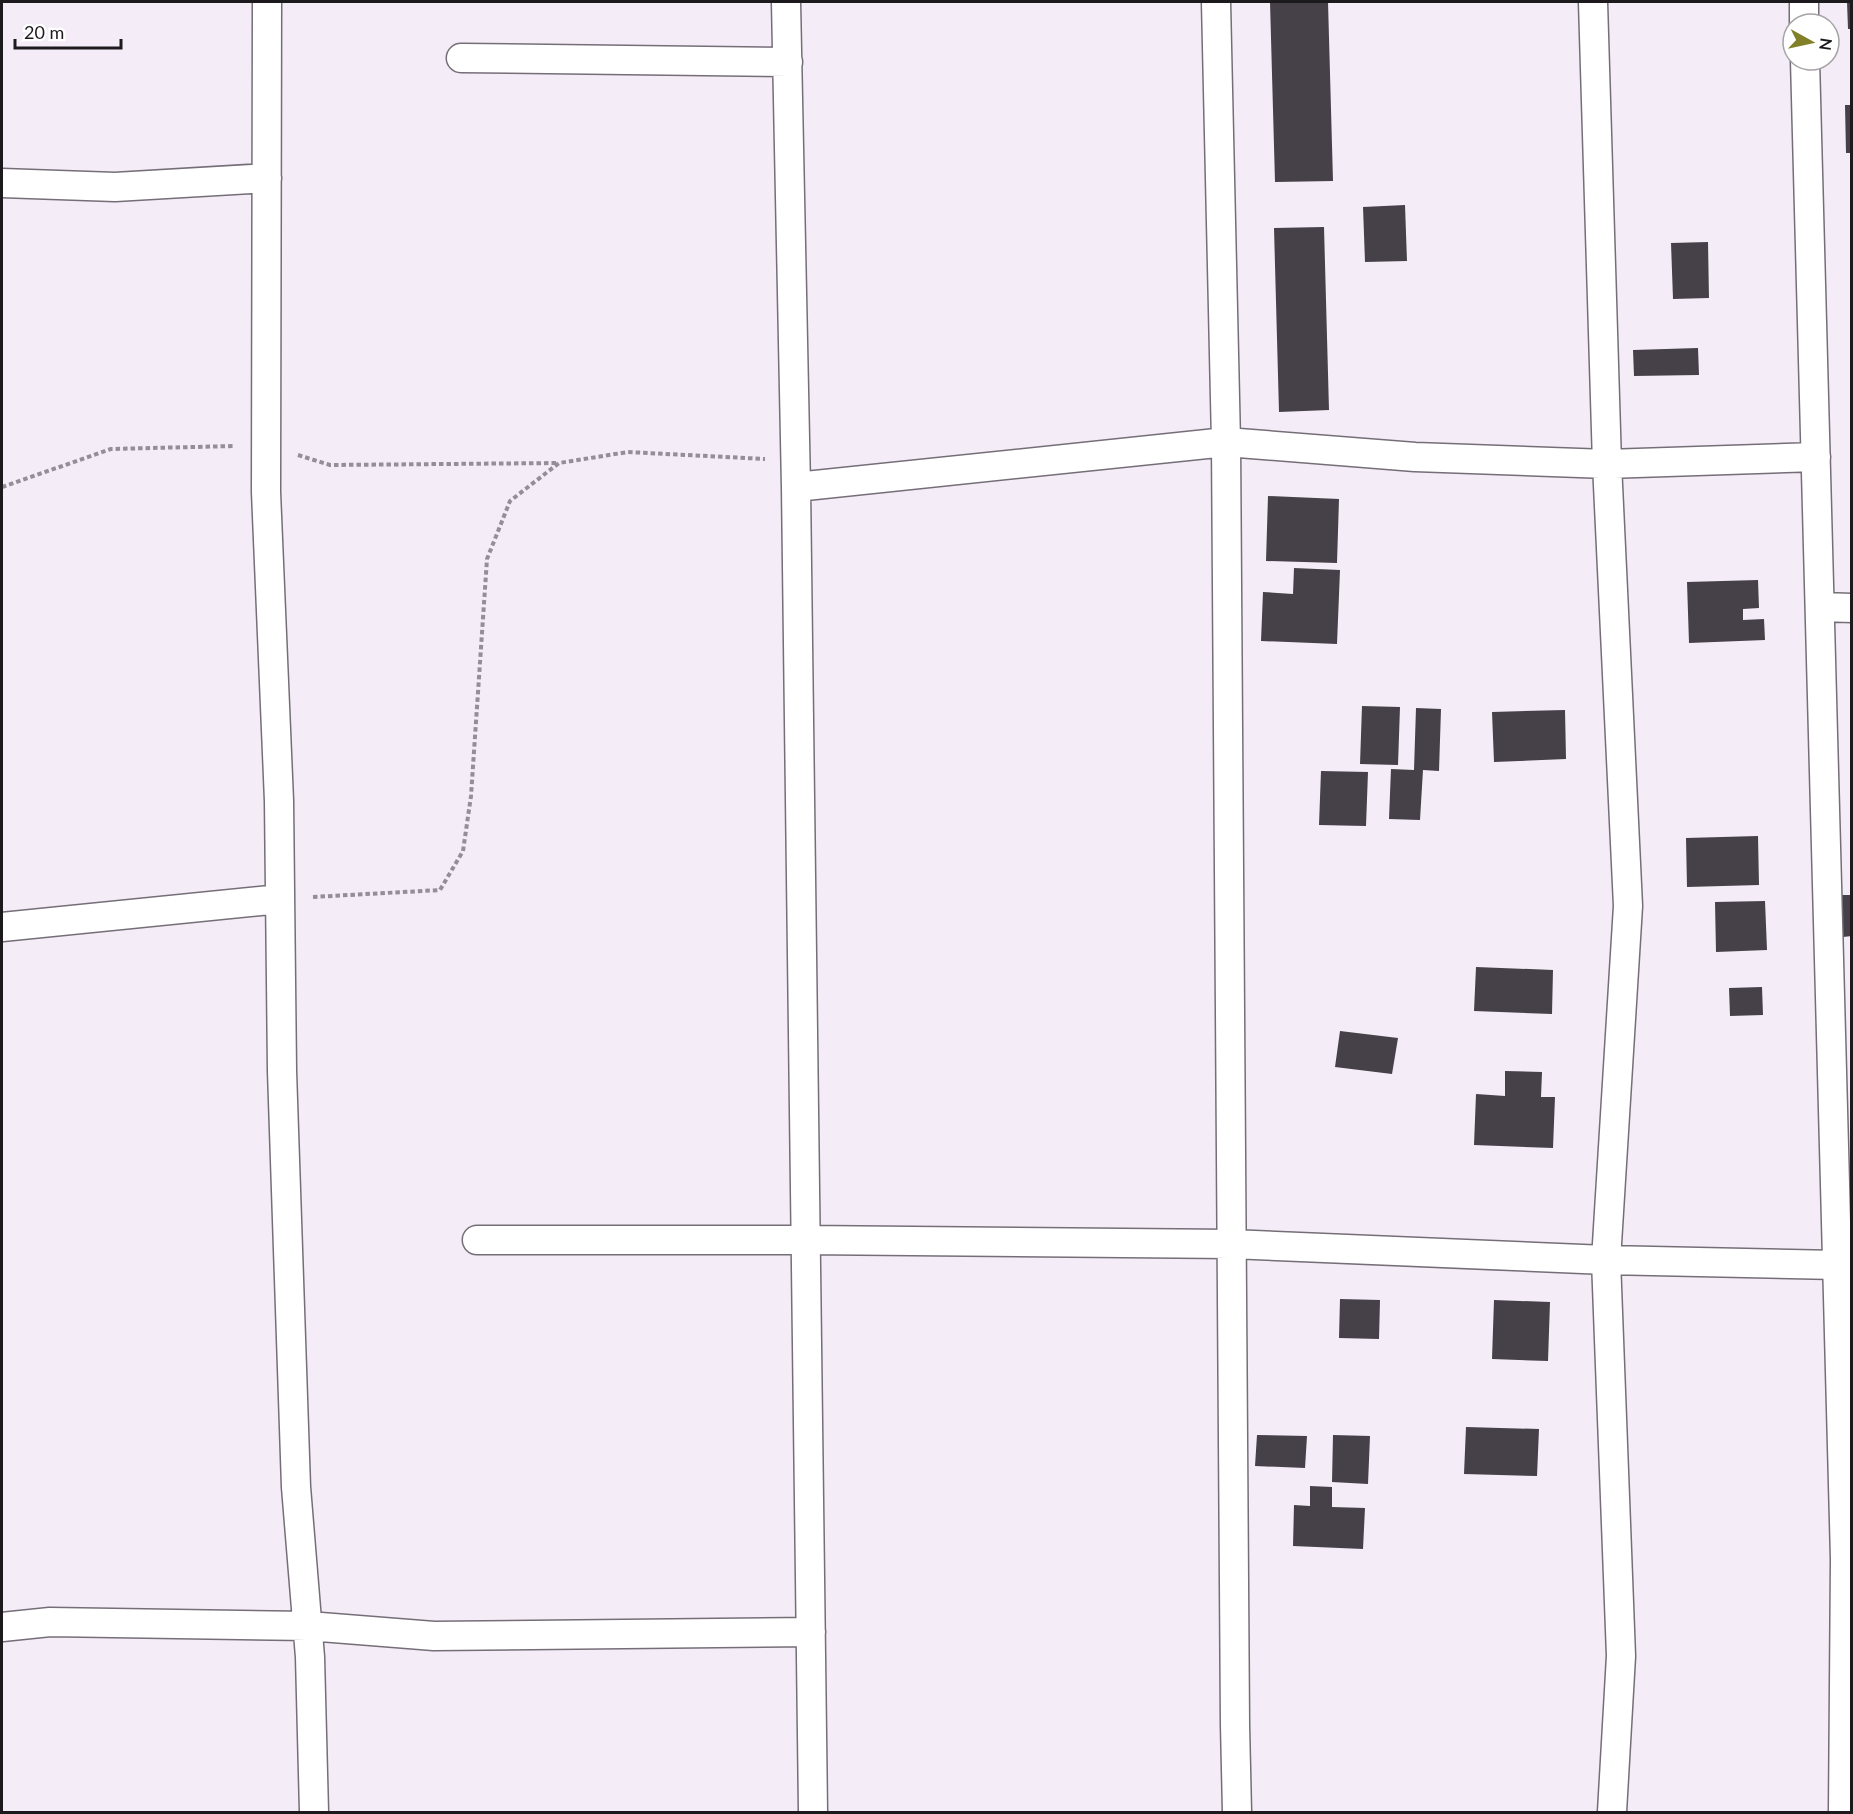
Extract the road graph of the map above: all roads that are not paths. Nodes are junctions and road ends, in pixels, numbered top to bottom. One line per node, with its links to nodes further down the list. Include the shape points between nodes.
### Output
1 (267, 2): 8 (street)
2 (786, 2): 6 (street)
3 (1216, 2): 10 (street)
4 (1593, 2): 12 (street)
5 (461, 58): 6 (street)
6 (788, 62): 13 (street)
7 (1805, 72): 11 (street)
8 (267, 178): 9 (street, via 115,187); 16 (street, via 266,492)
9 (2, 183)
10 (1226, 442): 12 (street, via 1415,457); 13 (street); 20 (street)
11 (1816, 457): 12 (street); 14 (street)
12 (1607, 464): 21 (street, via 1628,906)
13 (796, 474): 19 (street)
14 (1820, 607): 15 (street); 22 (street)
15 (1851, 608)
16 (280, 899): 17 (street); 24 (street, via 296,1487)
17 (2, 927)
18 (477, 1240): 19 (street)
19 (806, 1240): 20 (street); 26 (street)
20 (1231, 1244): 21 (street); 29 (street)
21 (1606, 1260): 22 (street); 30 (street, via 1621,1656)
22 (1837, 1265): 23 (street)
23 (1848, 1559): 31 (street)
24 (308, 1626): 25 (street, via 50,1622); 26 (street, via 434,1636); 27 (street)
25 (2, 1627)
26 (811, 1632): 28 (street)
27 (314, 1812)
28 (813, 1812)
29 (1237, 1812)
30 (1612, 1812)
31 (1843, 1812)

